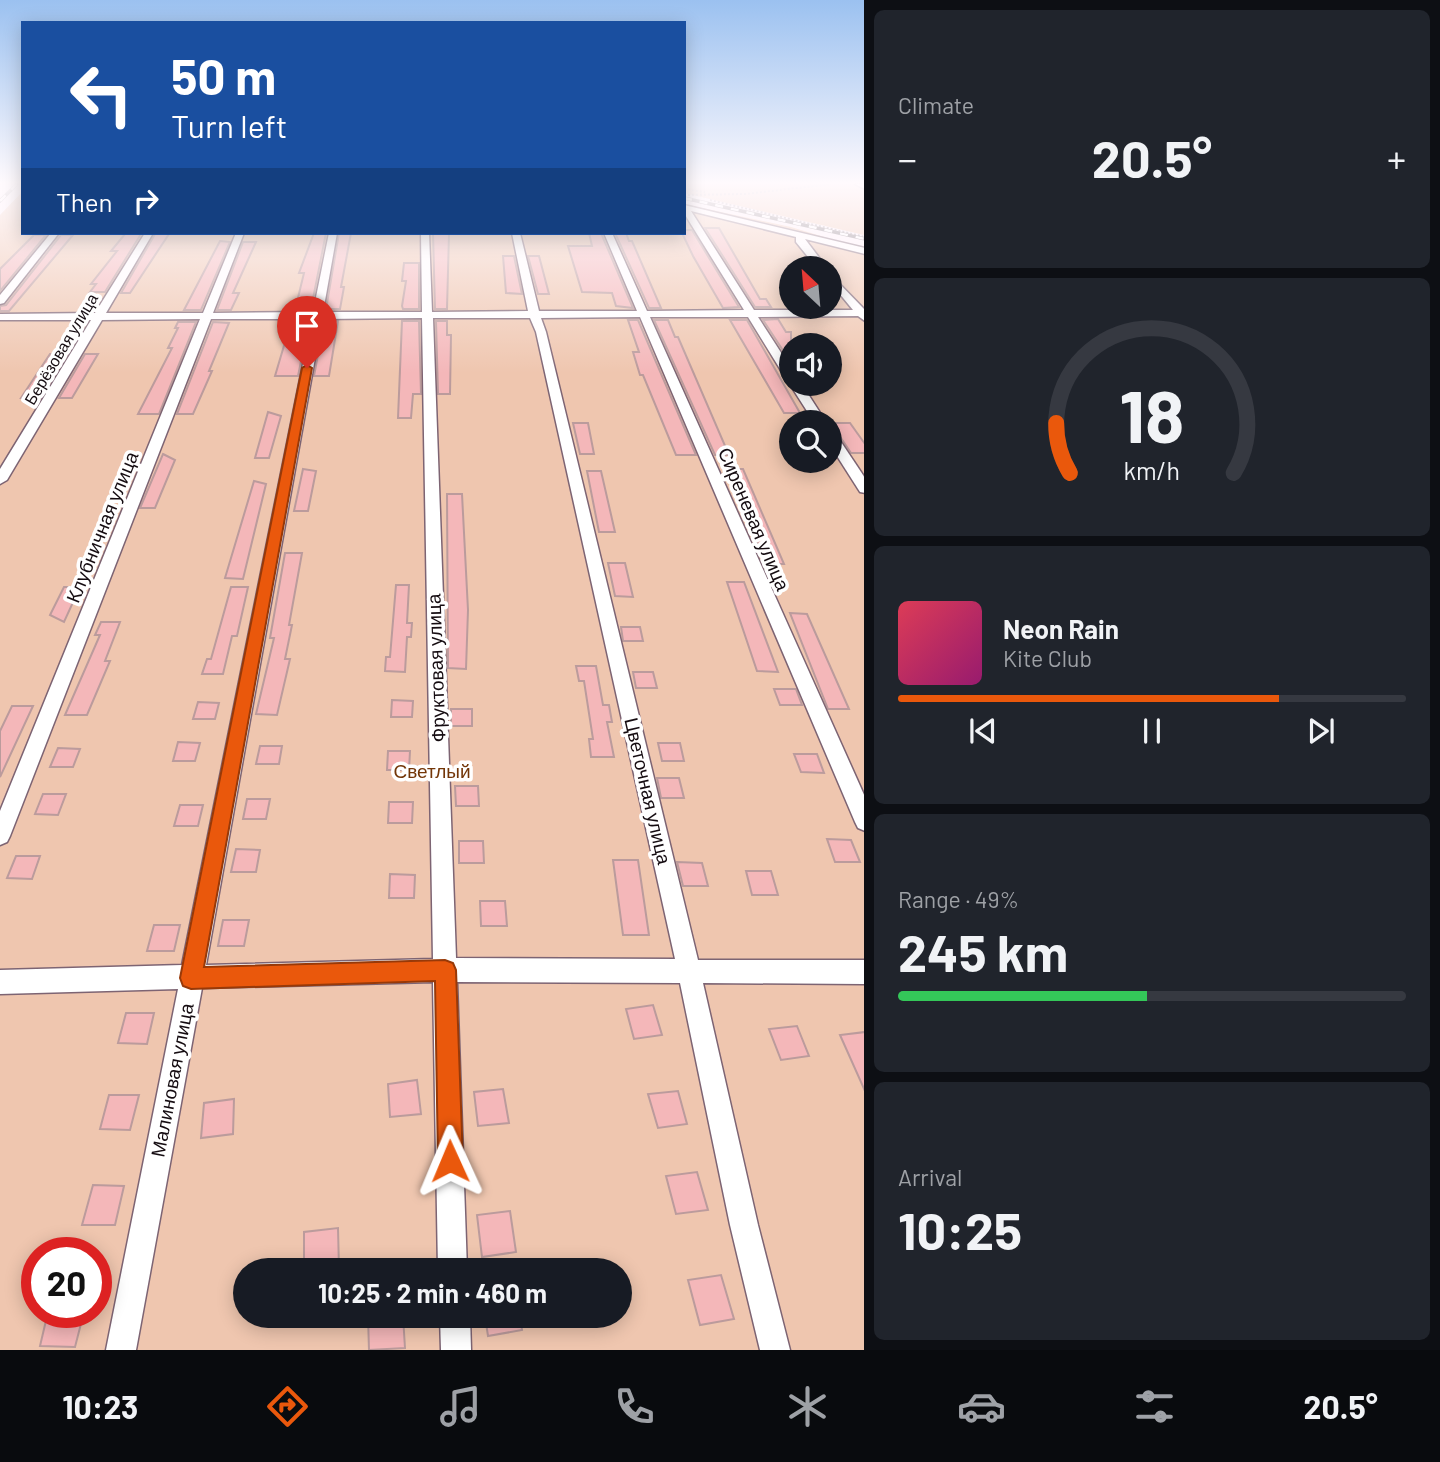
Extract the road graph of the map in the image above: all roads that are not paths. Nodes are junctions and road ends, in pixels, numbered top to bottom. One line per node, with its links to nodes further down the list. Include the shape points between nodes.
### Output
1 (44, 247): 10 (street)
2 (141, 247): 19 (street, Берёзовая улица)
3 (234, 247): 17 (street, Клубничная улица)
4 (330, 247): 13 (street, Малиновая улица)
5 (425, 247): 14 (street, Фруктовая улица)
6 (519, 247): 12 (street, Цветочная улица)
7 (614, 247): 11 (street, Сиреневая улица)
8 (709, 247): 15 (street)
9 (842, 291): 16 (street)
10 (0, 301)
11 (644, 313): 12 (street); 15 (street); 24 (street, Сиреневая улица)
12 (534, 314): 14 (street); 27 (street, Цветочная улица)
13 (317, 315): 14 (street); 17 (street); 29 (street, Малиновая улица)
14 (426, 315): 26 (street, Фруктовая улица)
15 (751, 315): 16 (street); 20 (street)
16 (863, 315)
17 (207, 316): 19 (street); 25 (street, Клубничная улица)
18 (0, 317): 19 (street)
19 (99, 317): 22 (street, Берёзовая улица)
20 (779, 358)
21 (842, 455): 23 (street)
22 (0, 480)
23 (864, 489)
24 (864, 822)
25 (0, 836)
26 (445, 970): 27 (street); 29 (street); 31 (street, Фруктовая улица)
27 (689, 971): 28 (street); 35 (street, Цветочная улица)
28 (864, 972)
29 (191, 978): 30 (street); 33 (street, Малиновая улица)
30 (0, 982)
31 (453, 1258)
32 (455, 1328): 34 (street)
33 (121, 1350)
34 (456, 1350)
35 (775, 1350)

